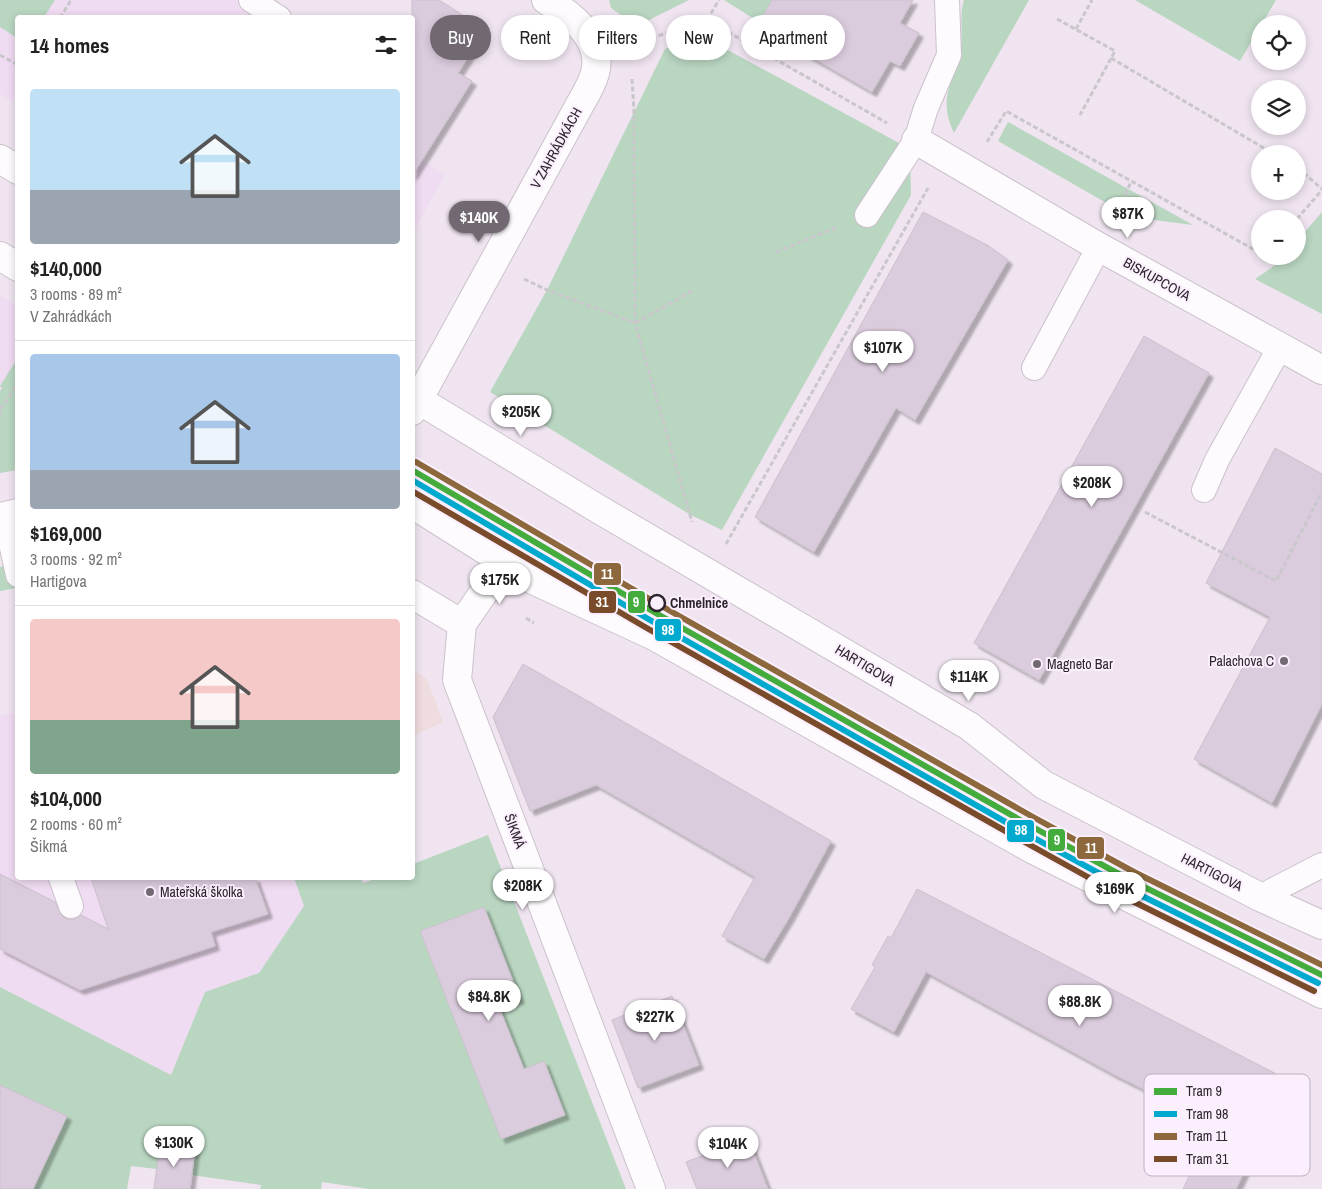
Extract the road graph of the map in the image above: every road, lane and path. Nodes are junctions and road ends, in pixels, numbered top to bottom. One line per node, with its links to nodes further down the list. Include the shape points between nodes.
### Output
1 (71, 0): 7 (path)
2 (251, 0): 8 (lane)
3 (546, 0): 32 (main road, V ZAHRÁDKÁCH, via 561,8 585,30 596,52 596,73)
4 (720, 0): 9 (path)
5 (947, 0): 18 (lane, via 949,55)
6 (1092, 0): 11 (path)
7 (62, 15)
8 (274, 15)
9 (710, 15)
10 (1057, 19): 11 (path)
11 (1076, 30): 14 (path, via 1115,52)
12 (731, 34): 18 (path)
13 (0, 55): 15 (path)
14 (1111, 58): 17 (path); 19 (path)
15 (15, 63)
16 (631, 74): 35 (path)
17 (1080, 115)
18 (916, 140): 20 (main road, BISKUPCOVA); 27 (lane)
19 (1259, 145)
20 (945, 158): 23 (main road, BISKUPCOVA); 48 (path)
21 (0, 159): 22 (main road)
22 (15, 168)
23 (970, 171): 28 (main road, BISKUPCOVA); 29 (path, via 1006,111)
24 (1306, 175): 25 (path)
25 (1322, 190): 26 (path)
26 (1305, 210)
27 (867, 215): 30 (path)
28 (1099, 247): 36 (main road, BISKUPCOVA); 37 (lane)
29 (1251, 248)
30 (776, 252)
31 (0, 256): 33 (main road)
32 (492, 264): 35 (path, via 547,290); 40 (main road, V ZAHRÁDKÁCH)
33 (15, 265)
34 (692, 292): 35 (path)
35 (635, 323): 47 (path)
36 (1280, 347): 38 (main road, BISKUPCOVA); 42 (lane, via 1217,460)
37 (1034, 368)
38 (1322, 370)
39 (15, 387): 41 (path, via 1,408)
40 (415, 402): 55 (main road, HARTIGOVA, via 969,726 1044,785)
41 (0, 417)
42 (1204, 490)
43 (1322, 492): 45 (path, via 1276,581)
44 (415, 506): 50 (main road)
45 (1145, 512)
46 (8, 516): 49 (lane)
47 (694, 529)
48 (722, 552)
49 (15, 557)
50 (504, 562): 52 (main road); 58 (main road, via 533,580 654,636 1032,849)
51 (415, 596): 52 (main road)
52 (462, 624): 59 (main road, ŠIKMÁ, via 458,680)
53 (1322, 865): 55 (lane)
54 (62, 880): 56 (lane)
55 (1260, 897): 57 (main road, HARTIGOVA)
56 (71, 906)
57 (1322, 925)
58 (1322, 994)
59 (651, 1189)

